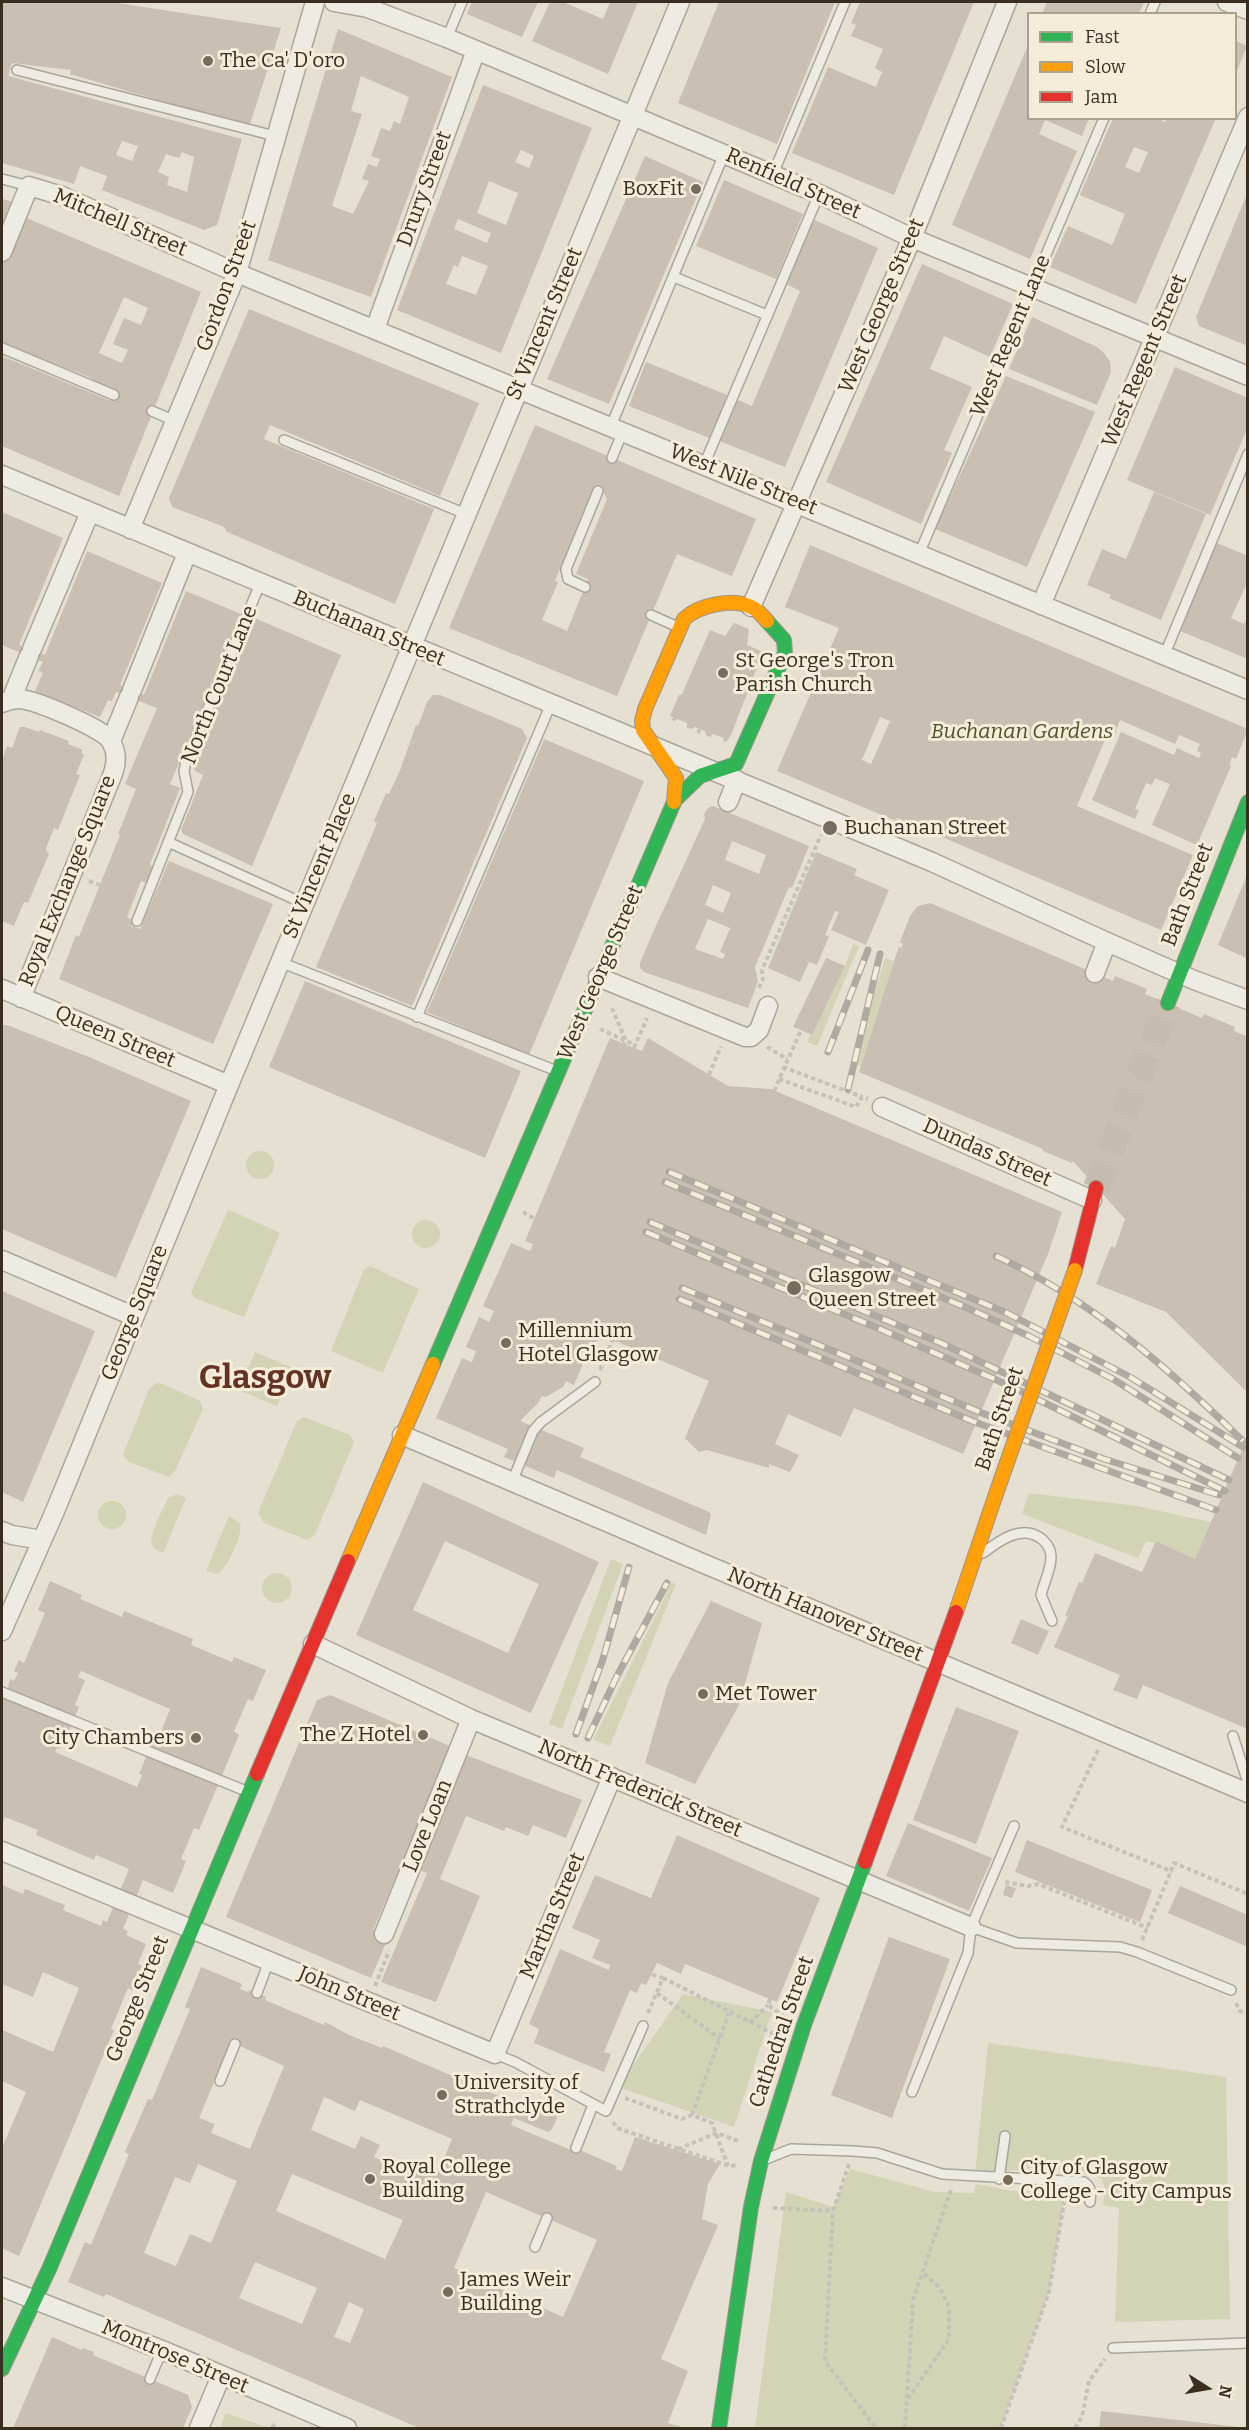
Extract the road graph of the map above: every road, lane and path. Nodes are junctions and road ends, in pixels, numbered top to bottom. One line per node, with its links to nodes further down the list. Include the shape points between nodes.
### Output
1 (315, 2): 15 (street, Gordon Street)
2 (334, 2): 9 (street, Renfield Street, via 359,6)
3 (462, 2): 9 (lane)
4 (680, 2): 12 (street, St Vincent Street)
5 (846, 2): 17 (lane)
6 (1007, 2): 21 (street, West George Street)
7 (1227, 2): 8 (street)
8 (1248, 10)
9 (447, 38): 10 (street, Renfield Street)
10 (476, 50): 12 (street, Renfield Street); 27 (street, Drury Street)
11 (17, 70): 15 (lane)
12 (632, 115): 16 (street, Renfield Street); 31 (street, St Vincent Street)
13 (1248, 117): 28 (street, West Regent Street)
14 (1103, 120): 25 (lane, West Regent Lane)
15 (275, 136): 23 (street, Gordon Street)
16 (724, 154): 17 (street, Renfield Street); 24 (lane)
17 (773, 174): 20 (street, Renfield Street)
18 (2, 179): 19 (lane, Mitchell Street)
19 (29, 186): 22 (street); 23 (street, Mitchell Street, via 62,196)
20 (819, 194): 21 (street, Renfield Street); 26 (lane)
21 (912, 238): 25 (street, Renfield Street); 42 (street, West George Street)
22 (2, 252)
23 (237, 273): 27 (street, West Nile Street); 34 (street, Gordon Street)
24 (674, 277): 26 (lane); 35 (lane)
25 (1032, 287): 28 (street, Renfield Street); 47 (lane, West Regent Lane)
26 (767, 315): 39 (lane)
27 (375, 328): 31 (street, West Nile Street)
28 (1155, 338): 30 (street, Renfield Street); 50 (street, West Regent Street)
29 (2, 348): 32 (lane)
30 (1248, 376)
31 (519, 388): 35 (street, West Nile Street); 44 (street, St Vincent Street)
32 (114, 395)
33 (152, 411): 34 (lane)
34 (175, 421): 45 (street, Gordon Street)
35 (617, 429): 38 (lane); 39 (street, West Nile Street)
36 (284, 440): 44 (lane)
37 (1248, 454): 55 (lane)
38 (612, 458)
39 (704, 465): 42 (street, West Nile Street)
40 (2, 475): 43 (street, Buchanan Street)
41 (598, 491): 49 (lane, via 566,569 568,579)
42 (796, 502): 47 (street, West Nile Street); 51 (street, West George Street)
43 (90, 512): 45 (street, Buchanan Street); 57 (street, via 31,653)
44 (466, 514): 54 (street, St Vincent Street)
45 (130, 529): 46 (street, Buchanan Street)
46 (187, 553): 48 (street, Buchanan Street); 59 (street)
47 (919, 554): 50 (street, West Nile Street)
48 (260, 584): 54 (street, Buchanan Street); 67 (lane, North Court Lane, via 186,761 188,792)
49 (585, 587)
50 (1041, 605): 55 (street, West Nile Street)
51 (751, 607): 53 (street, via 728,604 698,609 689,612); 61 (street, via 784,640 786,647 736,764)
52 (651, 615): 53 (lane)
53 (680, 628): 60 (street, via 642,721 647,739)
54 (411, 647): 58 (street, Buchanan Street); 68 (street, St Vincent Place)
55 (1164, 656): 56 (street, West Nile Street)
56 (1248, 690)
57 (6, 702): 59 (street, via 21,699 36,703 101,731)
58 (551, 704): 60 (street, Buchanan Street); 80 (lane)
59 (111, 741): 76 (street, Royal Exchange Square, via 114,770)
60 (655, 747): 61 (street, Buchanan Street); 63 (street, via 676,778)
61 (718, 772): 62 (street, Buchanan Street); 63 (street, via 696,779)
62 (736, 780): 64 (street); 66 (street, Buchanan Street)
63 (675, 800): 74 (street, West George Street)
64 (728, 802)
65 (1248, 802): 73 (street, Bath Street, via 1236,842)
66 (828, 819): 70 (street, Buchanan Street, via 932,858); 79 (path, via 762,970 763,979 754,1000)
67 (168, 842): 68 (lane); 69 (lane, North Court Lane)
68 (305, 904): 71 (street, St Vincent Place)
69 (137, 921)
70 (1107, 942): 72 (street); 73 (street, Buchanan Street)
71 (280, 962): 80 (lane); 90 (street, St Vincent Place)
72 (1095, 973)
73 (1179, 974): 77 (street, Buchanan Street); 78 (street, Bath Street)
74 (598, 977): 82 (street); 87 (street, West George Street)
75 (2, 989): 76 (street, Queen Street)
76 (21, 998): 90 (street, Queen Street)
77 (1248, 1000)
78 (1168, 1003)
79 (768, 1006): 82 (street, via 759,1030 751,1037)
80 (417, 1017): 87 (lane)
81 (801, 1030): 86 (path)
82 (727, 1032): 88 (path)
83 (1074, 1032): 95 (path, via 1187,1123)
84 (610, 1034): 85 (path, via 635,1046)
85 (639, 1038)
86 (783, 1067): 89 (path); 92 (path)
87 (559, 1071): 100 (street, West George Street)
88 (709, 1075)
89 (779, 1079): 91 (path); 92 (path, via 856,1107)
90 (229, 1085): 98 (street, George Square)
91 (774, 1091)
92 (862, 1097): 93 (path)
93 (882, 1107): 94 (street, Dundas Street)
94 (1094, 1194): 104 (street, Bath Street, bridge, via 1075,1270)
95 (1248, 1204)
96 (2, 1260): 98 (street)
97 (626, 1310): 99 (path)
98 (133, 1316): 103 (street, George Square)
99 (595, 1382): 101 (lane, via 533,1431)
100 (402, 1435): 101 (street, North Hanover Street); 107 (street)
101 (512, 1482): 108 (street, North Hanover Street, bridge)
102 (2, 1530): 103 (street)
103 (42, 1540): 106 (street, George Square)
104 (974, 1559): 105 (lane, via 1008,1535 1025,1533 1042,1539 1051,1553 1051,1561 1041,1594); 108 (street, Bath Street)
105 (1052, 1621)
106 (2, 1631)
107 (313, 1644): 110 (street, North Frederick Street); 115 (street, George Street)
108 (939, 1664): 111 (street, North Hanover Street); 120 (street, Cathedral Street)
109 (2, 1692): 115 (lane)
110 (471, 1719): 113 (street, North Frederick Street); 126 (street, Love Loan)
111 (1106, 1733): 116 (street, North Hanover Street); 119 (path, via 1062,1827)
112 (1233, 1736): 114 (lane)
113 (612, 1777): 120 (street, North Frederick Street); 147 (street, Martha Street)
114 (1248, 1784)
115 (249, 1792): 125 (street, George Street)
116 (1248, 1793)
117 (1014, 1826): 123 (lane)
118 (2, 1851): 125 (street, John Street)
119 (1171, 1871): 122 (path, via 1174,1863); 124 (path)
120 (858, 1880): 123 (street, North Frederick Street); 160 (street, Cathedral Street, via 804,2025)
121 (1006, 1882): 124 (path, via 1038,1884)
122 (1248, 1894)
123 (970, 1927): 127 (lane, via 1017,1943 1107,1946); 149 (lane, via 968,1953)
124 (1148, 1928): 127 (path)
125 (190, 1929): 129 (street, John Street); 172 (street, George Street)
126 (384, 1934)
127 (1137, 1952): 133 (lane)
128 (386, 1960): 132 (path)
129 (269, 1961): 134 (lane); 147 (street, John Street)
130 (651, 1974): 131 (path)
131 (663, 1978): 135 (path); 139 (path)
132 (378, 1979)
133 (1231, 1990)
134 (257, 1993)
135 (657, 1993): 143 (path); 145 (path)
136 (770, 1999): 137 (path)
137 (768, 2005): 141 (path); 142 (path)
138 (1240, 2011): 140 (path)
139 (729, 2013): 142 (path); 145 (path)
140 (1248, 2014)
141 (780, 2016)
142 (750, 2023): 144 (path)
143 (643, 2026): 150 (lane)
144 (774, 2034)
145 (720, 2039): 153 (path)
146 (235, 2044): 148 (lane)
147 (495, 2054): 151 (lane, John Street)
148 (220, 2081)
149 (912, 2092)
150 (614, 2093): 152 (lane); 153 (path, via 682,2120)
151 (593, 2105): 152 (lane, John Street); 157 (lane)
152 (606, 2111): 158 (path, via 617,2128)
153 (692, 2115): 154 (path, via 712,2122)
154 (717, 2133): 156 (path); 158 (path); 161 (path)
155 (1005, 2136): 163 (lane)
156 (738, 2141)
157 (576, 2148)
158 (677, 2149): 161 (path)
159 (853, 2151): 160 (lane, via 791,2149); 162 (lane, via 877,2153 942,2174); 167 (path)
160 (761, 2161): 161 (path); 166 (street, Cathedral Street)
161 (729, 2166)
162 (956, 2174): 163 (lane); 170 (path)
163 (999, 2178): 165 (lane, via 1084,2182 1091,2192)
164 (1064, 2202): 187 (path, via 1050,2292)
165 (1090, 2202)
166 (751, 2207): 167 (path); 184 (street, Cathedral Street)
167 (833, 2211): 185 (path, via 825,2361)
168 (547, 2218): 169 (lane)
169 (535, 2247)
170 (922, 2272): 179 (path, via 914,2300); 179 (path, via 940,2288 949,2307 949,2339)
171 (2, 2287): 172 (street, Montrose Street)
172 (34, 2300): 175 (street, Montrose Street); 176 (street, George Street)
173 (1248, 2343): 174 (lane)
174 (1113, 2349): 188 (path, via 1089,2381 1082,2417)
175 (162, 2350): 177 (street, Montrose Street); 178 (lane)
176 (2, 2369)
177 (221, 2376): 181 (street); 183 (street, Montrose Street)
178 (150, 2379)
179 (906, 2401): 186 (path)
180 (275, 2423): 182 (path)
181 (199, 2428)
182 (272, 2428)
183 (347, 2428)
184 (719, 2428)
185 (876, 2428)
186 (905, 2428)
187 (1001, 2428)
188 (1075, 2428)

